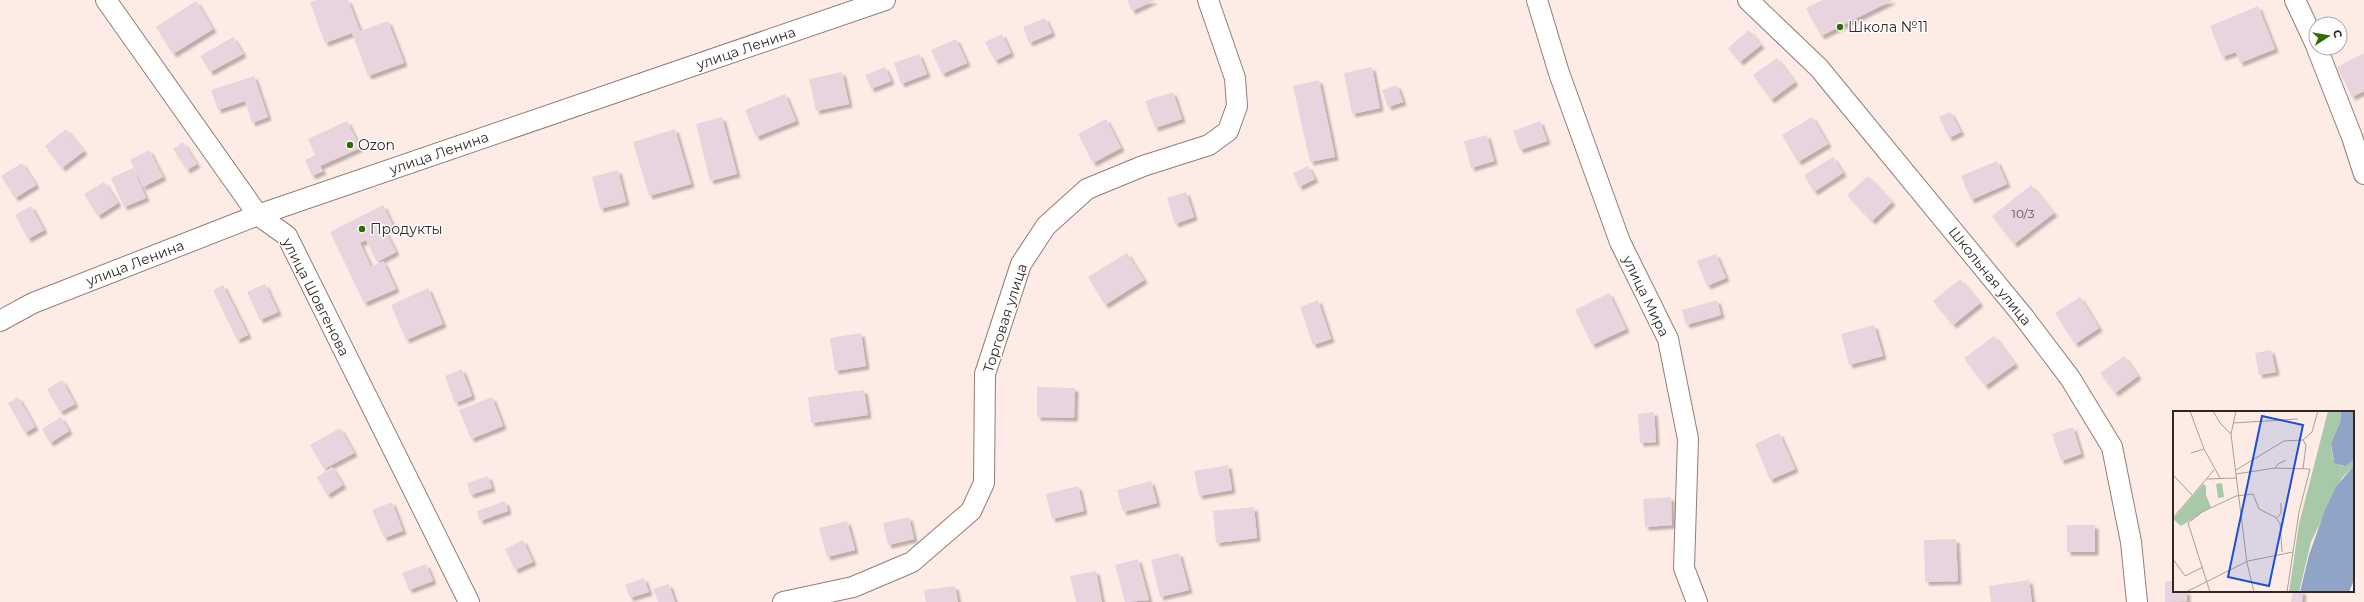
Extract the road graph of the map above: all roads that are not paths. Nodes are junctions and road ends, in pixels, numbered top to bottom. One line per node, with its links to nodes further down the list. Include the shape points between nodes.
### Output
1 (106, 0): 10 (street, улица Шовгенова)
2 (884, 0): 10 (street, улица Ленина)
3 (1208, 0): 13 (street, Торговая улица, via 1235,78 1237,106 1228,131 1209,145 1143,166 1087,189 1046,226 1021,264 985,374 984,483 970,511 912,562 853,587)
4 (1537, 0): 14 (street, улица Мира, via 1559,73 1620,242 1668,339 1688,439 1684,568)
5 (1748, 0): 15 (street, Школьная улица, via 1818,68 2023,316 2070,378 2112,447 2131,542)
6 (2295, 0): 7 (street)
7 (2308, 28)
8 (2320, 56): 9 (street)
9 (2364, 174)
10 (258, 215): 11 (street, улица Ленина, via 33,303); 12 (street, улица Шовгенова, via 287,236)
11 (0, 321)
12 (469, 602)
13 (783, 602)
14 (1697, 602)
15 (2137, 602)

